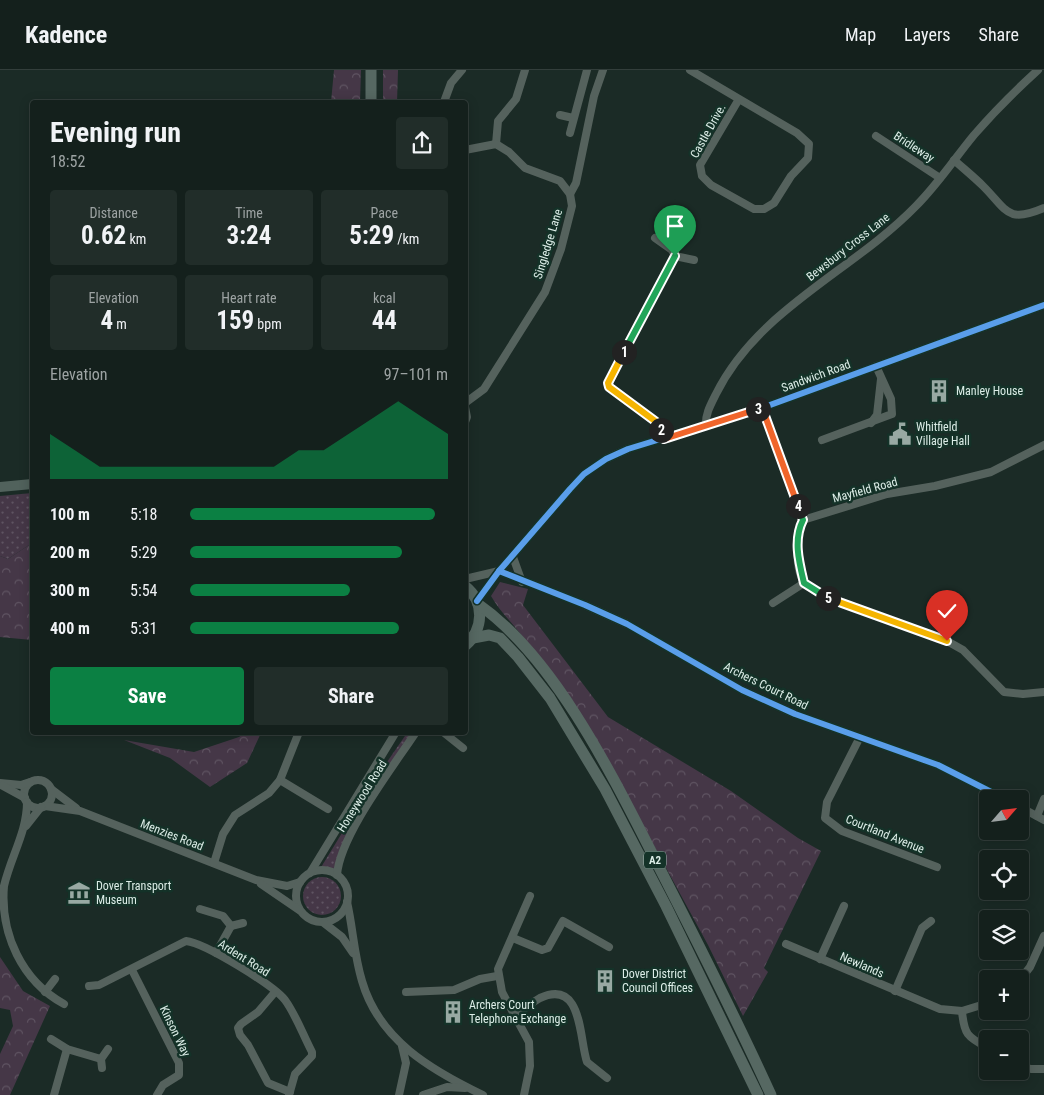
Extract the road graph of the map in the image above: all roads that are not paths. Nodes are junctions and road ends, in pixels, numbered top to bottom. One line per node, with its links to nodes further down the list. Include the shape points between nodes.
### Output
1 (371, 70): 9 (highway)
2 (462, 70): 10 (street, via 451,83)
3 (525, 70): 15 (street, via 516,99 498,121)
4 (587, 70): 12 (street)
5 (603, 70): 19 (street, Singledge Lane, via 594,96 576,183)
6 (690, 70): 8 (street, Castle Drive.)
7 (1038, 70): 17 (street, Bewsbury Cross Lane)
8 (739, 99): 8 (street, Castle Drive., via 797,133 810,148 808,158 791,176 774,203 764,209 754,210 711,185 700,171 700,165)
9 (370, 100)
10 (445, 100)
11 (560, 115): 12 (street)
12 (573, 118): 13 (street)
13 (570, 133)
14 (876, 136): 18 (street, Bridleway)
15 (496, 144): 16 (street); 19 (street, via 525,168 560,181)
16 (468, 149)
17 (954, 160): 18 (street, Bewsbury Cross Lane); 20 (street, via 1011,215 1021,216)
18 (940, 178): 30 (street, Bewsbury Cross Lane, via 892,229 811,290 737,358 707,413)
19 (570, 194): 27 (street, Singledge Lane, via 572,206 545,292 484,389)
20 (1044, 208)
21 (655, 238): 22 (street)
22 (675, 256): 23 (street); 31 (street, via 608,383 613,391 655,421)
23 (694, 260)
24 (1044, 305): 25 (street, Sandwich Road)
25 (876, 366): 26 (street); 28 (street, Sandwich Road)
26 (881, 377): 29 (street, via 877,416); 29 (street, via 893,407 892,414)
27 (468, 400)
28 (762, 408): 30 (street, Sandwich Road); 36 (street)
29 (871, 423): 32 (street)
30 (706, 426): 31 (street, Sandwich Road)
31 (664, 439): 37 (street, Sandwich Road, via 621,452 593,467 570,489)
32 (822, 440)
33 (1044, 445): 36 (street, Mayfield Road, via 991,472 888,494)
34 (30, 484): 35 (main road)
35 (0, 487)
36 (803, 520): 41 (street, via 797,544)
37 (513, 557): 38 (street, Sandwich Road); 40 (street)
38 (499, 572): 39 (street); 40 (street, Archers Court Road); 43 (street, Sandwich Road)
39 (468, 578)
40 (522, 582): 52 (street, Archers Court Road, via 627,624 742,690 795,714)
41 (804, 583): 44 (street); 47 (street, via 822,596 947,641 963,650 1004,692)
42 (468, 590): 43 (highway)
43 (478, 603): 45 (highway, A2, via 507,628); 46 (highway, via 480,622)
44 (774, 603)
45 (508, 640): 46 (highway, via 485,634); 122 (highway, A2, via 550,698 604,789 712,998); 123 (highway, A2, via 558,690 616,784)
46 (469, 642)
47 (1044, 692)
48 (297, 735): 54 (street)
49 (394, 735): 69 (street, Honeywood Road)
50 (414, 735): 70 (street, Honeywood Road, via 342,850)
51 (447, 735): 53 (street)
52 (860, 737): 58 (street, Archers Court Road, via 938,765); 68 (street, Courtland Avenue, via 827,802 825,818 842,831)
53 (463, 748)
54 (280, 780): 62 (street); 67 (street, via 269,793 235,815 223,834)
55 (33, 781): 56 (street, via 21,785); 57 (street, via 43,781); 60 (street, via 25,790)
56 (0, 784): 60 (street)
57 (51, 789): 61 (street, via 52,797); 63 (street, Menzies Road)
58 (987, 790)
59 (1044, 799): 65 (street)
60 (26, 800): 61 (street, via 34,806); 66 (street)
61 (43, 806): 63 (street, Menzies Road); 66 (street)
62 (328, 809)
63 (80, 811): 67 (street, Menzies Road)
64 (1029, 812): 65 (street)
65 (1040, 818)
66 (26, 826): 82 (street, via 4,886)
67 (214, 863): 71 (street, Menzies Road)
68 (937, 867)
69 (310, 873): 70 (street, via 324,870); 72 (street)
70 (337, 875): 74 (street, via 346,887)
71 (256, 880): 72 (street, Menzies Road, via 287,886); 77 (street, Menzies Road)
72 (300, 882): 77 (street, via 296,896)
73 (530, 896): 83 (street)
74 (347, 902): 79 (street, via 341,914); 88 (street)
75 (844, 906): 89 (street, Newlands)
76 (200, 909): 81 (street, via 223,916)
77 (299, 910): 79 (street, via 310,920)
78 (932, 921): 95 (street, Newlands, via 922,928)
79 (324, 922): 88 (street, via 342,937)
80 (243, 923): 81 (street)
81 (231, 926): 87 (street)
82 (3, 932): 96 (street, via 16,958)
83 (513, 938): 86 (street, via 542,950 548,948 563,921); 92 (street, via 498,964)
84 (1043, 941): 91 (street)
85 (786, 944): 89 (street, Newlands)
86 (609, 946)
87 (216, 953): 90 (street, Ardent Road, via 186,941); 97 (street, Ardent Road)
88 (356, 958): 105 (street, via 367,996)
89 (820, 959): 95 (street, Newlands)
90 (132, 970): 94 (street, Ardent Road, via 99,986); 117 (street, Kinson Way, via 180,1063 179,1075 163,1085)
91 (1028, 970)
92 (497, 976): 98 (street, via 454,990); 102 (street)
93 (55, 979): 96 (street)
94 (89, 986)
95 (895, 991): 101 (street, Newlands, via 940,1009)
96 (45, 992): 99 (street)
97 (275, 992): 115 (street, Ardent Road, via 284,999 312,1052 295,1074); 115 (street, via 238,1028 268,1084)
98 (406, 992)
99 (64, 1004)
100 (979, 1006): 101 (street, Newlands)
101 (962, 1011): 104 (street, via 969,1038)
102 (514, 1016): 112 (street, via 543,997 556,995 566,998 575,1006 587,1062); 114 (street, via 527,1035 531,1052)
103 (51, 1039): 106 (street)
104 (979, 1043)
105 (402, 1046): 113 (street, via 430,1068); 118 (street, via 406,1063)
106 (67, 1049): 108 (street); 116 (street)
107 (108, 1050): 108 (street)
108 (101, 1059): 109 (street)
109 (102, 1068)
110 (1044, 1068): 111 (street)
111 (1029, 1069)
112 (607, 1078)
113 (470, 1089): 119 (street, via 446,1087); 120 (street)
114 (524, 1091): 121 (street)
115 (289, 1093)
116 (54, 1095)
117 (157, 1095)
118 (399, 1095)
119 (423, 1095)
120 (483, 1095)
121 (517, 1095)
122 (758, 1095)
123 (771, 1095)

